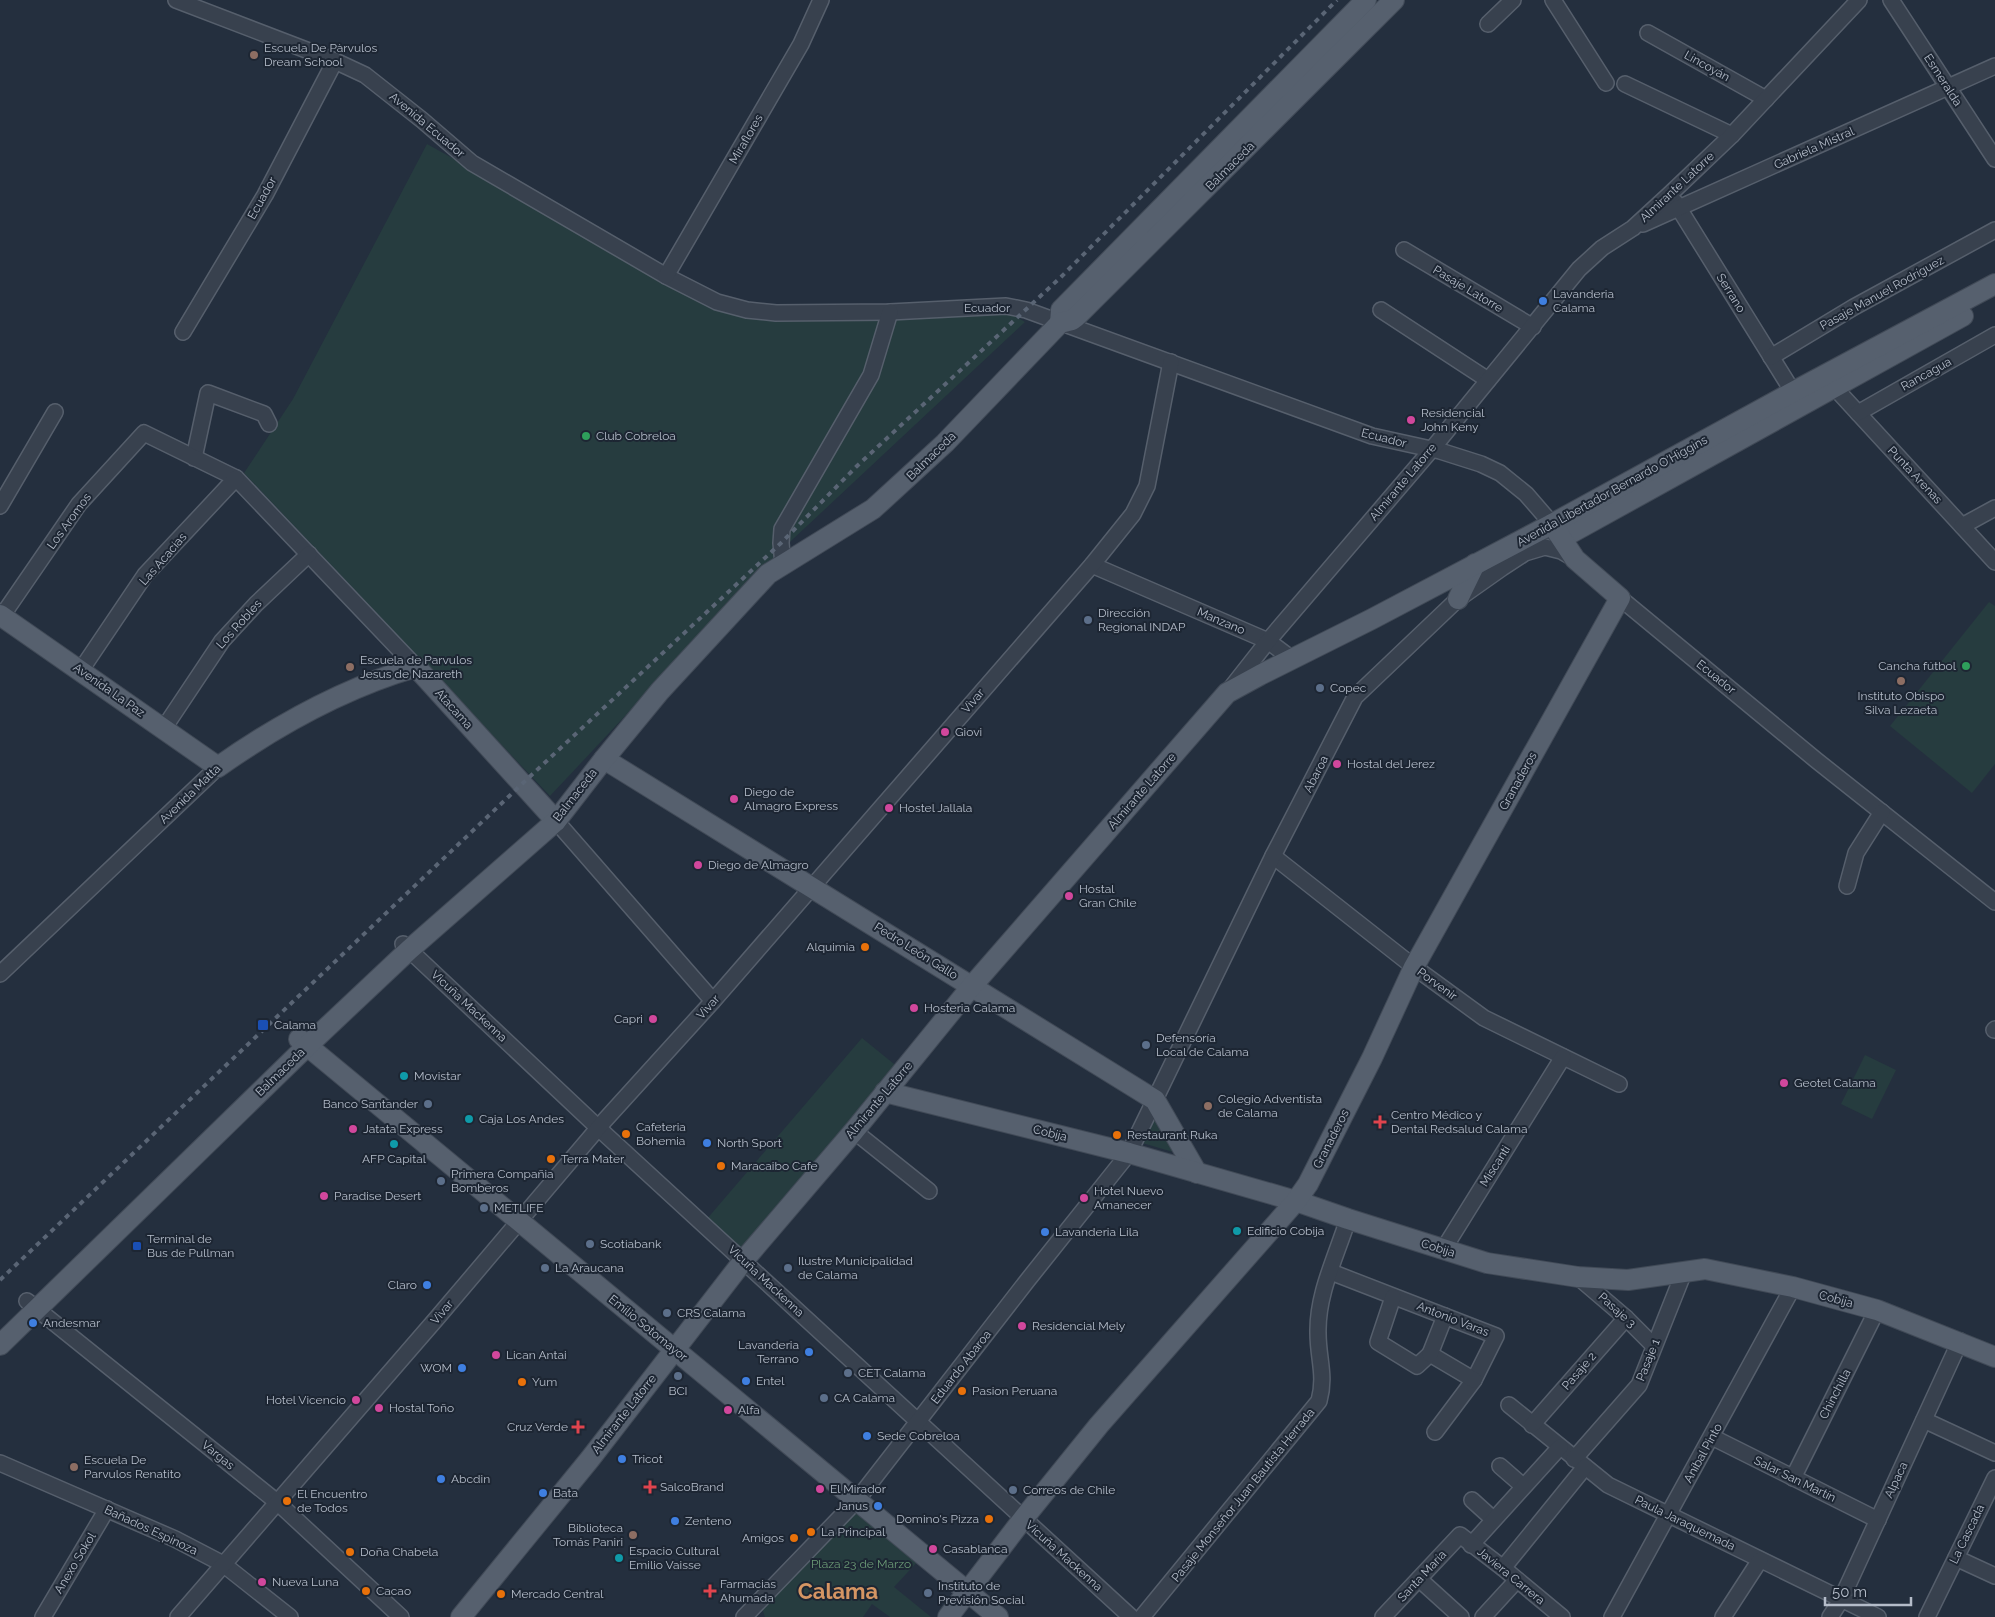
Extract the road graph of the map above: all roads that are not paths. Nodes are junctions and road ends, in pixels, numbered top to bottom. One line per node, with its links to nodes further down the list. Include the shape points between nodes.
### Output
1 (176, 0): 11 (street, Avenida Ecuador)
2 (821, 0): 24 (street, Miraflores, via 802,44)
3 (1366, 0): 29 (main road, Balmaceda, via 1061,310)
4 (1394, 0): 29 (main road, Balmaceda, via 1076,317)
5 (1513, 0): 9 (street)
6 (1553, 0): 13 (street)
7 (1859, 0): 16 (street, Almirante Latorre)
8 (1891, 0): 15 (street, Esmeralda)
9 (1488, 24)
10 (1648, 34): 16 (street, Lincoyán)
11 (335, 61): 24 (street, Avenida Ecuador, via 365,75 472,163); 31 (street, Ecuador, via 265,194)
12 (1995, 66): 15 (street, Gabriela Mistral)
13 (1606, 83)
14 (1625, 84): 17 (street)
15 (1948, 88): 18 (street, Esmeralda); 20 (street, Gabriela Mistral)
16 (1766, 99): 17 (street, Almirante Latorre)
17 (1732, 135): 19 (street, Almirante Latorre)
18 (1995, 159)
19 (1670, 194): 20 (street, Serrano); 21 (street, Almirante Latorre)
20 (1680, 208): 21 (street, Gabriela Mistral); 33 (street, Serrano)
21 (1633, 228): 30 (street, Almirante Latorre, via 1588,259)
22 (1995, 230): 33 (street, Pasaje Manuel Rodríguez, via 1854,307)
23 (1404, 250): 30 (street, Pasaje Latorre)
24 (666, 276): 28 (street, Ecuador, via 718,302 747,310 776,313)
25 (1995, 284): 37 (main road, Avenida Libertador Bernardo O'Higgins)
26 (1995, 298): 36 (main road, Avenida Libertador Bernardo O'Higgins)
27 (1380, 310): 35 (street)
28 (890, 312): 29 (street, Ecuador, via 1006,306); 53 (street, via 871,374 782,530)
29 (1060, 323): 34 (street, Ecuador); 53 (main road, Balmaceda, via 901,484 872,509)
30 (1533, 327): 35 (street, Almirante Latorre)
31 (183, 332)
32 (1995, 335): 39 (street, Rancagua)
33 (1771, 357): 37 (street, Serrano)
34 (1171, 362): 42 (street, Ecuador, via 1372,436); 54 (street, Vivar, via 1147,486 1133,514)
35 (1488, 380): 42 (street, Almirante Latorre)
36 (1835, 388): 39 (street, Punta Arenas); 48 (main road, Avenida Libertador Bernardo O'Higgins)
37 (1793, 392): 48 (main road, Avenida Libertador Bernardo O'Higgins)
38 (55, 412): 45 (street)
39 (1858, 413): 47 (street, Punta Arenas)
40 (269, 424): 43 (street, via 264,414 208,393)
41 (144, 433): 43 (street, Atacama); 57 (street, Los Aromos, via 79,504)
42 (1432, 449): 48 (street, Ecuador, via 1500,473 1526,494); 58 (street, Almirante Latorre)
43 (194, 458): 44 (street, Atacama)
44 (236, 478): 49 (street, Atacama); 61 (street, Las Acacias, via 145,575)
45 (0, 506)
46 (1995, 508): 47 (street)
47 (1962, 526): 51 (street, Punta Arenas)
48 (1557, 531): 50 (main road, Ecuador); 52 (main road, Avenida Libertador Bernardo O'Higgins)
49 (309, 554): 60 (street, Atacama); 63 (street, Los Robles, via 222,641)
50 (1575, 559): 55 (main road, Ecuador); 56 (street, Abaroa, via 1553,549 1535,549)
51 (1995, 562)
52 (1475, 564): 56 (main road); 59 (main road, Avenida Libertador Bernardo O'Higgins)
53 (783, 565): 64 (main road, Balmaceda, via 761,581 660,691)
54 (1092, 565): 58 (street, Manzano); 70 (street, Vivar)
55 (1620, 598): 66 (street, Ecuador); 73 (main road, Granaderos)
56 (1458, 599): 68 (street, Abaroa, via 1355,697)
57 (1, 616): 61 (main road, Avenida La Paz)
58 (1268, 641): 59 (street, Manzano); 62 (street, Almirante Latorre)
59 (1292, 658): 62 (main road, Avenida Libertador Bernardo O'Higgins)
60 (416, 667): 65 (main road, Avenida Matta, via 340,695 279,726); 67 (main road, Atacama)
61 (81, 670): 63 (main road, Avenida La Paz)
62 (1227, 693): 75 (main road, Almirante Latorre)
63 (164, 728): 65 (main road, Avenida La Paz)
64 (604, 759): 67 (main road, Balmaceda); 70 (main road, Pedro León Gallo)
65 (218, 767): 74 (street, Avenida Matta)
66 (1882, 812): 69 (street, via 1856,853); 71 (street, Ecuador)
67 (552, 816): 72 (main road, Balmaceda); 76 (street, Atacama)
68 (1273, 856): 73 (street, Porvenir); 81 (street, Abaroa)
69 (1847, 886)
70 (812, 887): 75 (main road, Pedro León Gallo); 76 (street, Vivar)
71 (1995, 902)
72 (406, 947): 77 (main road, Balmaceda); 82 (street, Vicuña Mackenna)
73 (1414, 967): 78 (street, Porvenir, via 1484,1018); 87 (main road, Granaderos, via 1313,1176)
74 (0, 974)
75 (972, 986): 80 (main road, Almirante Latorre); 81 (main road, Pedro León Gallo)
76 (713, 1000): 82 (street, Vivar)
77 (303, 1043): 89 (main road, Emilio Sotomayor); 97 (main road, Balmaceda)
78 (1563, 1057): 79 (street, Porvenir); 90 (street, Miscanti)
79 (1619, 1084)
80 (885, 1092): 83 (main road, Almirante Latorre); 84 (main road, Cobija)
81 (1155, 1100): 84 (street, Eduardo Abaroa); 85 (main road, Pedro León Gallo)
82 (598, 1128): 89 (street, Vivar); 91 (street, Vicuña Mackenna)
83 (854, 1130): 86 (street); 91 (main road, Almirante Latorre)
84 (1129, 1153): 85 (main road, Cobija); 111 (street, Eduardo Abaroa)
85 (1197, 1173): 87 (main road, Cobija)
86 (929, 1191)
87 (1296, 1201): 88 (main road, Cobija); 128 (main road, Granaderos, via 1099,1425)
88 (1348, 1219): 90 (main road, Cobija); 92 (street, Pasaje Monseñor Juan Bautista Herrada)
89 (518, 1221): 105 (main road, Emilio Sotomayor); 125 (street, Vivar)
90 (1443, 1250): 94 (main road, Cobija, via 1487,1263)
91 (744, 1260): 105 (main road, Almirante Latorre); 111 (street, Vicuña Mackenna)
92 (1331, 1272): 96 (street, Antonio Varas); 150 (street, Pasaje Monseñor Juan Bautista Herrada, via 1320,1305 1318,1334 1323,1385 1319,1402)
93 (1684, 1272): 94 (main road, Cobija, via 1628,1280); 95 (main road, Cobija, via 1705,1269); 104 (street, Pasaje 1)
94 (1578, 1277): 100 (street, Pasaje 3)
95 (1792, 1287): 98 (main road, Cobija); 114 (street, Aníbal Pinto)
96 (1393, 1297): 99 (street, Antonio Varas); 106 (street, via 1378,1342 1417,1366)
97 (32, 1306): 101 (main road, Balmaceda); 103 (main road, Balmaceda); 125 (street, Vargas)
98 (1877, 1310): 102 (main road, Cobija); 120 (street, Chinchilla)
99 (1445, 1316): 106 (street); 108 (street, Antonio Varas, via 1496,1336)
100 (1626, 1318): 104 (street, Pasaje 3); 112 (street, Pasaje 2)
101 (0, 1328)
102 (1960, 1341): 107 (main road, Cobija); 110 (street, Alpaca)
103 (0, 1345)
104 (1654, 1346): 118 (street, Pasaje 1, via 1639,1385)
105 (675, 1350): 123 (main road, Emilio Sotomayor); 145 (main road, Almirante Latorre)
106 (1430, 1354): 108 (street)
107 (1995, 1357)
108 (1474, 1380): 113 (street, Antonio Varas)
109 (1509, 1405): 112 (street, Paula Jaraquemada)
110 (1924, 1420): 116 (street); 130 (street, Alpaca)
111 (918, 1422): 123 (street, Eduardo Abaroa); 128 (street, Vicuña Mackenna)
112 (1532, 1425): 115 (street, Paula Jaraquemada)
113 (1436, 1432)
114 (1712, 1437): 120 (street, Salar San Martín); 127 (street, Aníbal Pinto)
115 (1560, 1447): 118 (street, Paula Jaraquemada); 122 (street)
116 (1995, 1453)
117 (0, 1463): 126 (street, Bañados Espinoza)
118 (1580, 1463): 127 (street, Paula Jaraquemada, via 1608,1485); 135 (street, Pasaje 1)
119 (1500, 1466): 122 (street)
120 (1793, 1478): 130 (street, Salar San Martín)
121 (1995, 1478): 132 (street, La Cascada)
122 (1524, 1486): 129 (street)
123 (857, 1500): 139 (main road, Emilio Sotomayor); 146 (street, Eduardo Abaroa)
124 (1472, 1500): 129 (street)
125 (277, 1502): 134 (street, Vivar); 144 (street, Vargas)
126 (107, 1510): 134 (street, Bañados Espinoza, via 175,1538); 141 (street, Anexo Sokol)
127 (1668, 1515): 133 (street, Paula Jaraquemada); 155 (street, Aníbal Pinto)
128 (1023, 1519): 139 (main road, Granaderos); 149 (street, Vicuña Mackenna)
129 (1493, 1519): 131 (street)
130 (1878, 1520): 140 (street, Alpaca)
131 (1466, 1540): 135 (street, Javiera Carrera); 137 (street, Santa María)
132 (1956, 1558): 136 (street); 159 (street, La Cascada)
133 (1760, 1560): 140 (street, Paula Jaraquemada); 156 (street)
134 (223, 1564): 142 (street, Vivar); 143 (street, Bañados Espinoza)
135 (1503, 1568): 138 (street, Javiera Carrera)
136 (1995, 1576)
137 (1419, 1579): 151 (street, Santa María); 152 (street)
138 (1517, 1580): 153 (street); 154 (street, Javiera Carrera)
139 (967, 1591): 147 (main road, Granaderos); 148 (main road, Emilio Sotomayor)
140 (1841, 1600): 157 (street, Alpaca); 158 (street, Paula Jaraquemada)
141 (43, 1617)
142 (178, 1617)
143 (290, 1617)
144 (401, 1617)
145 (460, 1617)
146 (744, 1617)
147 (948, 1617)
148 (998, 1617)
149 (1131, 1617)
150 (1142, 1617)
151 (1383, 1617)
152 (1461, 1617)
153 (1483, 1617)
154 (1562, 1617)
155 (1612, 1617)
156 (1723, 1617)
157 (1830, 1617)
158 (1878, 1617)
159 (1927, 1617)

